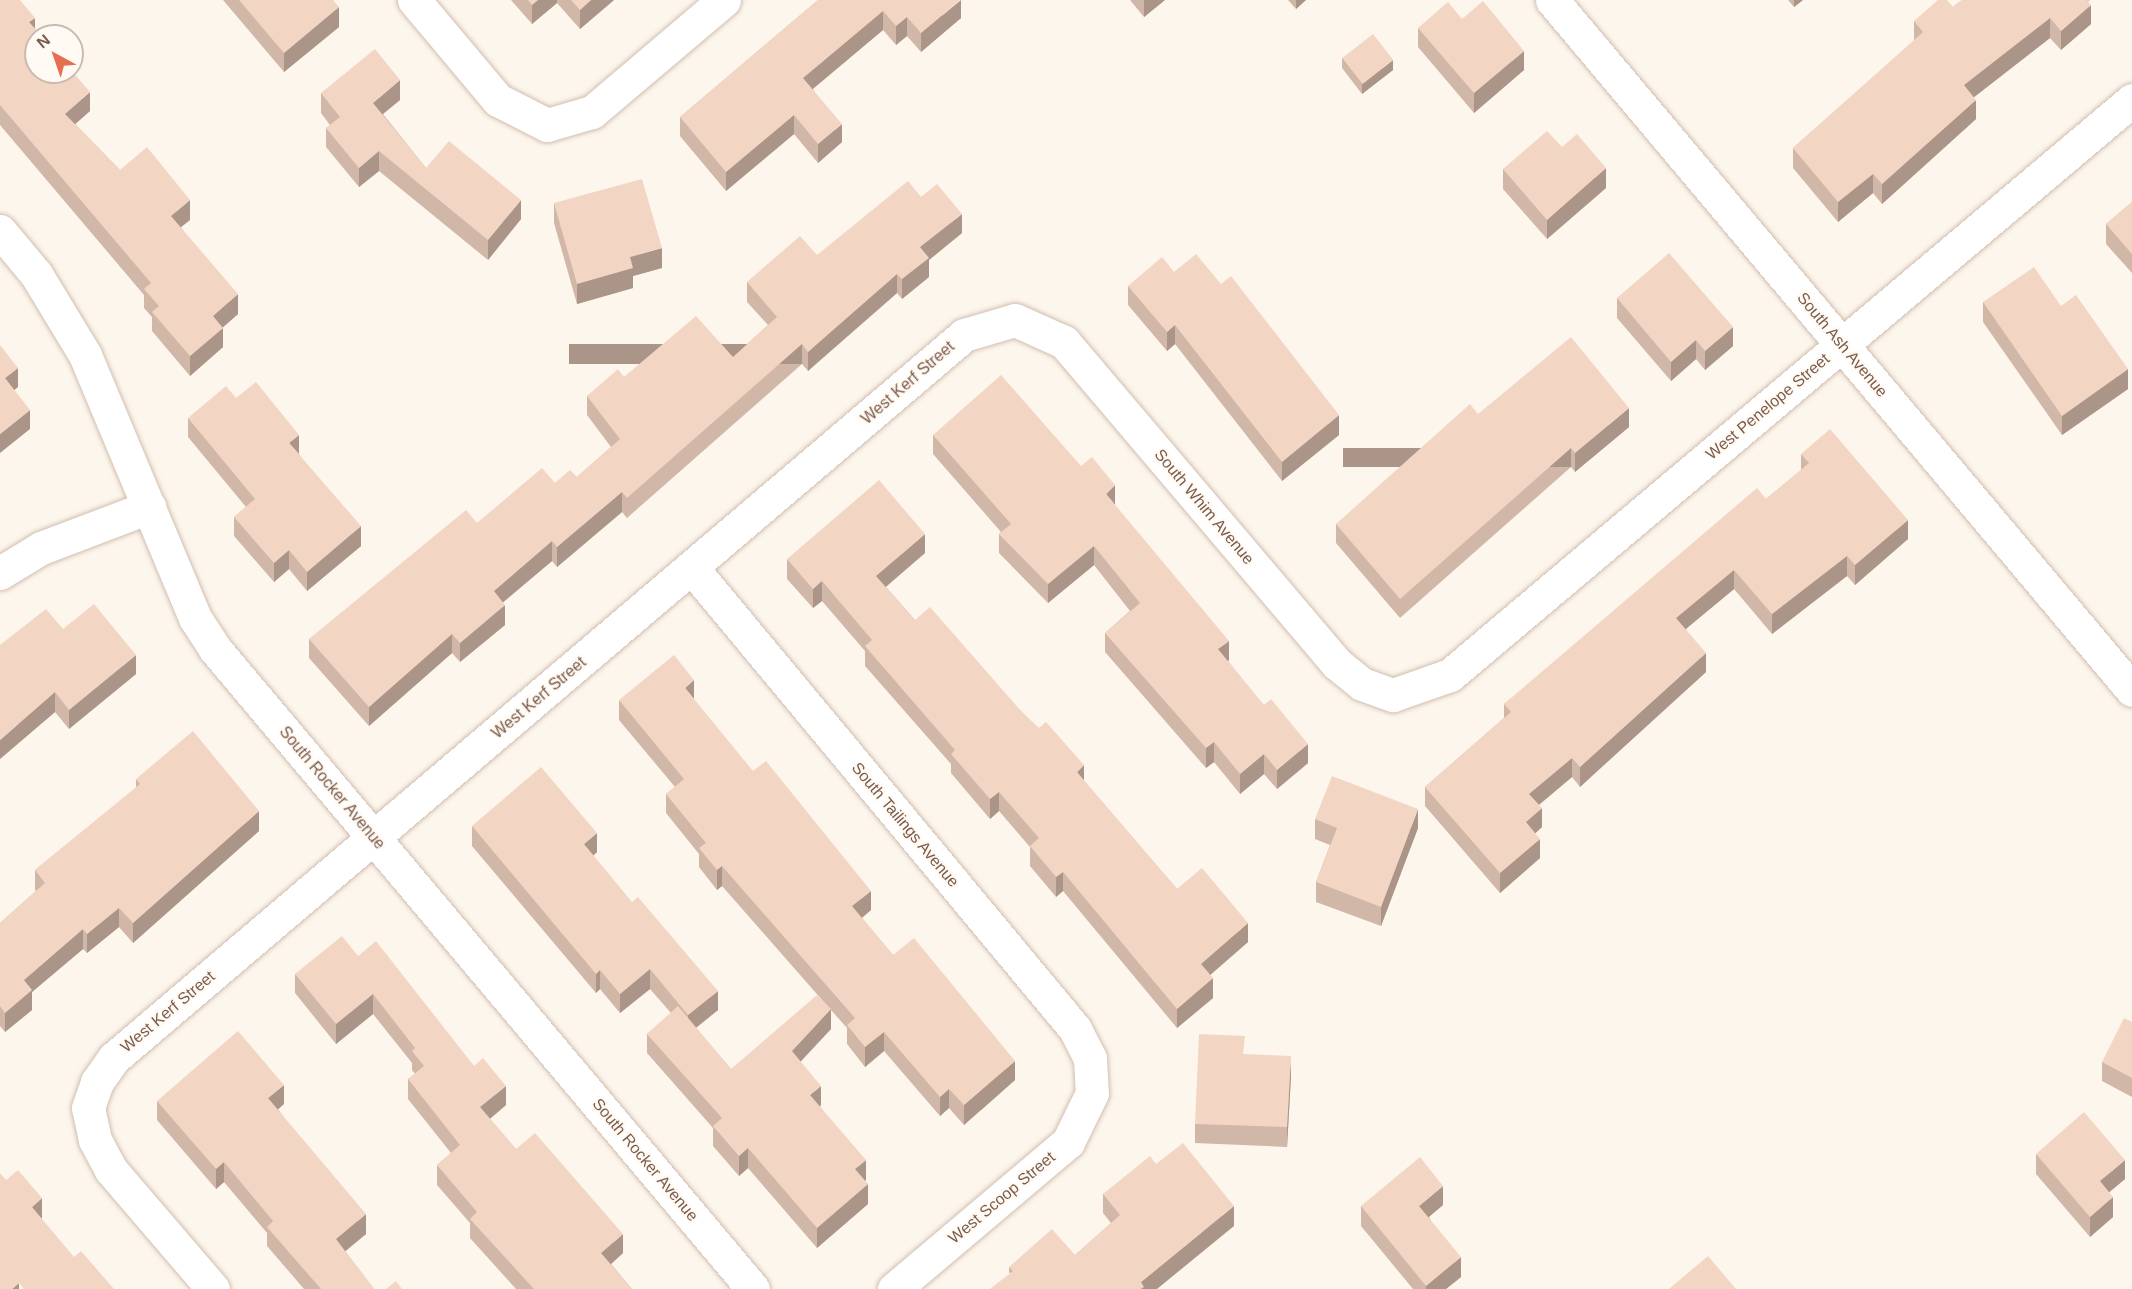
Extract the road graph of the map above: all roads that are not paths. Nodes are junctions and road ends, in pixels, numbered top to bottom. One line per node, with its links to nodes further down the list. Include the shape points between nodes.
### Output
1 (414, 0): 2 (street, via 498,100 547,125 592,112)
2 (724, 0)
3 (1552, 0): 7 (street, South Ash Avenue)
4 (2132, 100): 7 (street, West Penelope Street)
5 (0, 231): 8 (street, South Rocker Avenue, via 36,274 85,355)
6 (1015, 320): 9 (street, West Kerf Street, via 964,335); 12 (street, South Whim Avenue, via 1064,342 1336,663 1362,684)
7 (1842, 345): 11 (street, South Ash Avenue); 12 (street, West Penelope Street, via 1450,675)
8 (149, 507): 10 (street, via 41,548); 13 (street, South Rocker Avenue, via 195,618 215,649)
9 (692, 568): 13 (street, West Kerf Street); 14 (street, South Tailings Avenue, via 1075,1029 1090,1058)
10 (0, 573)
11 (2132, 690)
12 (1392, 695)
13 (374, 837): 15 (street, West Kerf Street, via 114,1058 97,1082 88,1108 95,1140 111,1170); 16 (street, South Rocker Avenue)
14 (1092, 1093): 17 (street, West Scoop Street, via 1068,1142)
15 (213, 1289)
16 (753, 1289)
17 (894, 1289)

